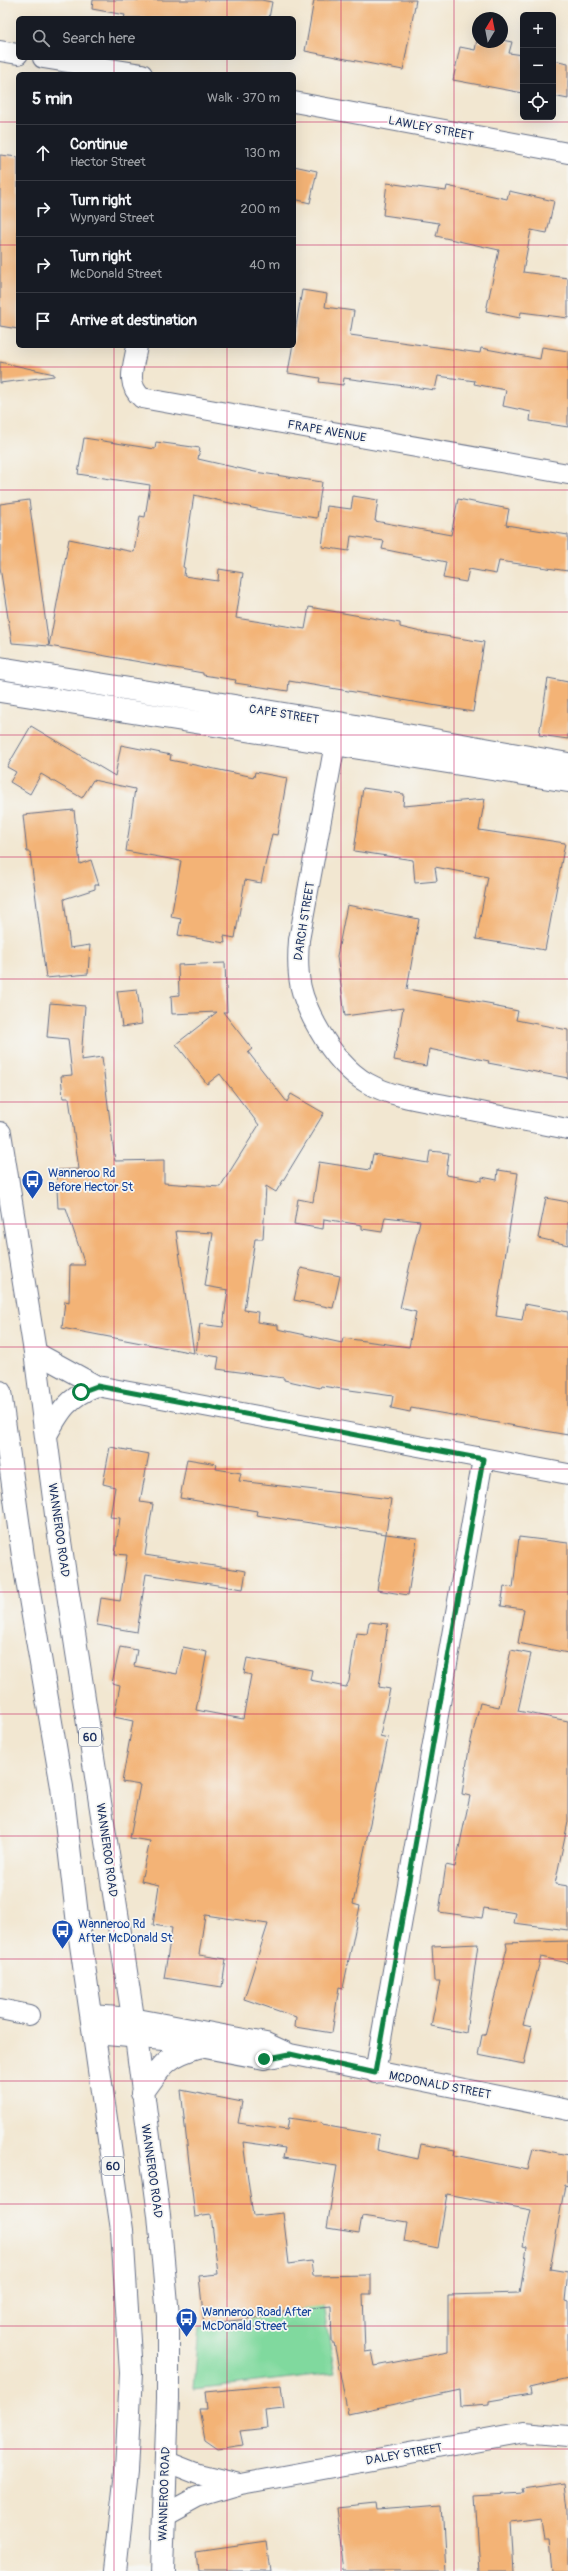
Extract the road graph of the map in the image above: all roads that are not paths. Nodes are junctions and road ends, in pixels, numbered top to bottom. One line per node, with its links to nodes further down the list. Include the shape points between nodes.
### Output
1 (0, 51): 2 (street)
2 (16, 54)
3 (55, 60): 4 (street)
4 (130, 72)
5 (296, 102): 6 (street, LAWLEY STREET)
6 (568, 154)
7 (137, 348): 8 (street, FRAPE AVENUE, via 131,381 135,392 142,398)
8 (568, 474)
9 (0, 668): 11 (main road, CAPE STREET)
10 (1, 693): 11 (main road, CAPE STREET)
11 (337, 733): 12 (main road, CAPE STREET); 13 (main road, CAPE STREET); 14 (street, DARCH STREET, via 299,940 297,971 302,996 328,1044 346,1068 367,1083 395,1096)
12 (568, 764)
13 (568, 781)
14 (568, 1129)
15 (0, 1134): 16 (main road, WANNEROO ROAD / 60)
16 (35, 1352): 17 (street); 19 (main road, WANNEROO ROAD / 60)
17 (97, 1386): 19 (street, via 81,1392 64,1405); 20 (street)
18 (0, 1392): 24 (main road, 60, via 24,1563 62,1787)
19 (46, 1437): 25 (main road, WANNEROO ROAD / 60)
20 (483, 1459): 21 (street); 28 (street)
21 (568, 1474)
22 (0, 2009): 23 (street)
23 (29, 2015)
24 (94, 2024): 25 (street, MCDONALD STREET); 35 (main road, 60, via 122,2230 130,2373 126,2472)
25 (134, 2027): 26 (street, MCDONALD STREET); 27 (street, MCDONALD STREET, via 266,2043); 29 (main road, WANNEROO ROAD / 60)
26 (198, 2046): 27 (street, MCDONALD STREET, via 264,2059); 29 (main road, via 175,2053 160,2067)
27 (290, 2054): 28 (street, MCDONALD STREET)
28 (375, 2073): 30 (street, MCDONALD STREET)
29 (142, 2093): 32 (main road, WANNEROO ROAD / 60, via 159,2215 168,2316)
30 (568, 2110)
31 (568, 2436): 33 (street, DALEY STREET, via 524,2432)
32 (165, 2461): 33 (street, DALEY STREET, via 198,2474); 34 (main road, WANNEROO ROAD / 60)
33 (241, 2484): 34 (street, DALEY STREET, via 197,2497)
34 (164, 2515): 36 (main road, WANNEROO ROAD / 60)
35 (115, 2571)
36 (162, 2571)

